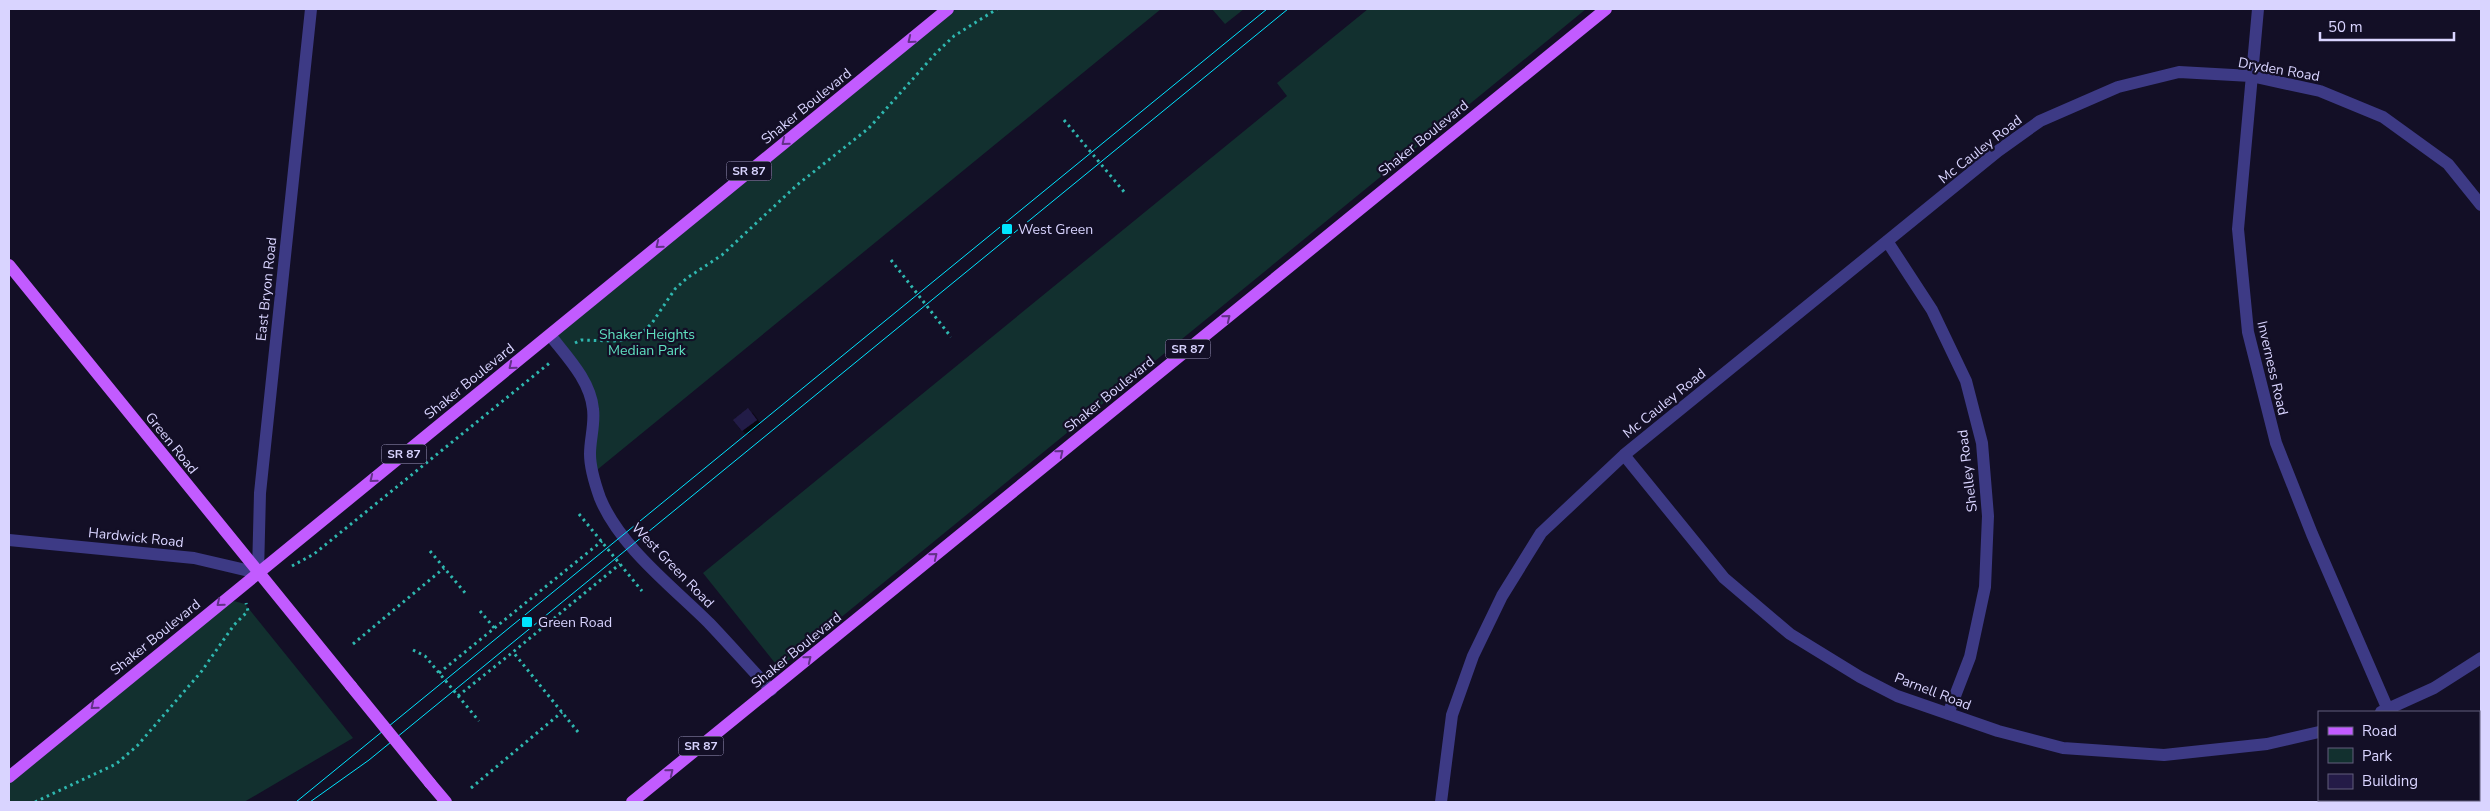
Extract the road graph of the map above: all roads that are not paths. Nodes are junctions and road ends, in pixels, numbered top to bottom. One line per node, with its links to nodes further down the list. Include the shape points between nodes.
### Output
1 (311, 9): 13 (street, East Bryon Road, via 260,493)
2 (948, 9): 10 (main road, Shaker Boulevard / SR 87, one-way to 10)
3 (1606, 9): 15 (main road, Shaker Boulevard / SR 87, one-way to 3)
4 (2258, 9): 5 (street, Inverness Road)
5 (2251, 76): 6 (street, Dryden Road, via 2178,72 2118,87); 7 (street, Dryden Road, via 2320,91 2383,117 2448,164); 16 (street, Inverness Road, via 2238,230 2248,332 2276,443)
6 (2040, 121): 8 (street, Mc Cauley Road)
7 (2481, 205)
8 (1887, 241): 11 (street, Mc Cauley Road); 17 (street, Shelley Road, via 1932,310 1966,381 1982,443 1988,516 1985,587 1970,657)
9 (9, 265): 13 (main road, Green Road)
10 (550, 335): 13 (main road, Shaker Boulevard / SR 87, one-way to 13); 15 (street, West Green Road, via 580,374 589,392 593,410 592,474 612,521 639,555 710,624)
11 (1624, 455): 17 (street, Parnell Road, via 1724,578 1790,634 1897,696); 22 (street, Mc Cauley Road, via 1541,533 1502,596 1473,656 1452,715)
12 (9, 540): 13 (street, Hardwick Road, via 194,558)
13 (258, 573): 19 (main road, Shaker Boulevard / SR 87, one-way to 19); 20 (main road, Green Road, bridge)
14 (2481, 658): 16 (street, via 2434,688)
15 (771, 690): 21 (main road, Shaker Boulevard / SR 87, one-way to 15)
16 (2386, 711)
17 (1948, 714): 18 (street, Parnell Road, via 2063,748 2164,755 2267,744)
18 (2318, 732)
19 (9, 777)
20 (446, 802)
21 (632, 802)
22 (1441, 802)

